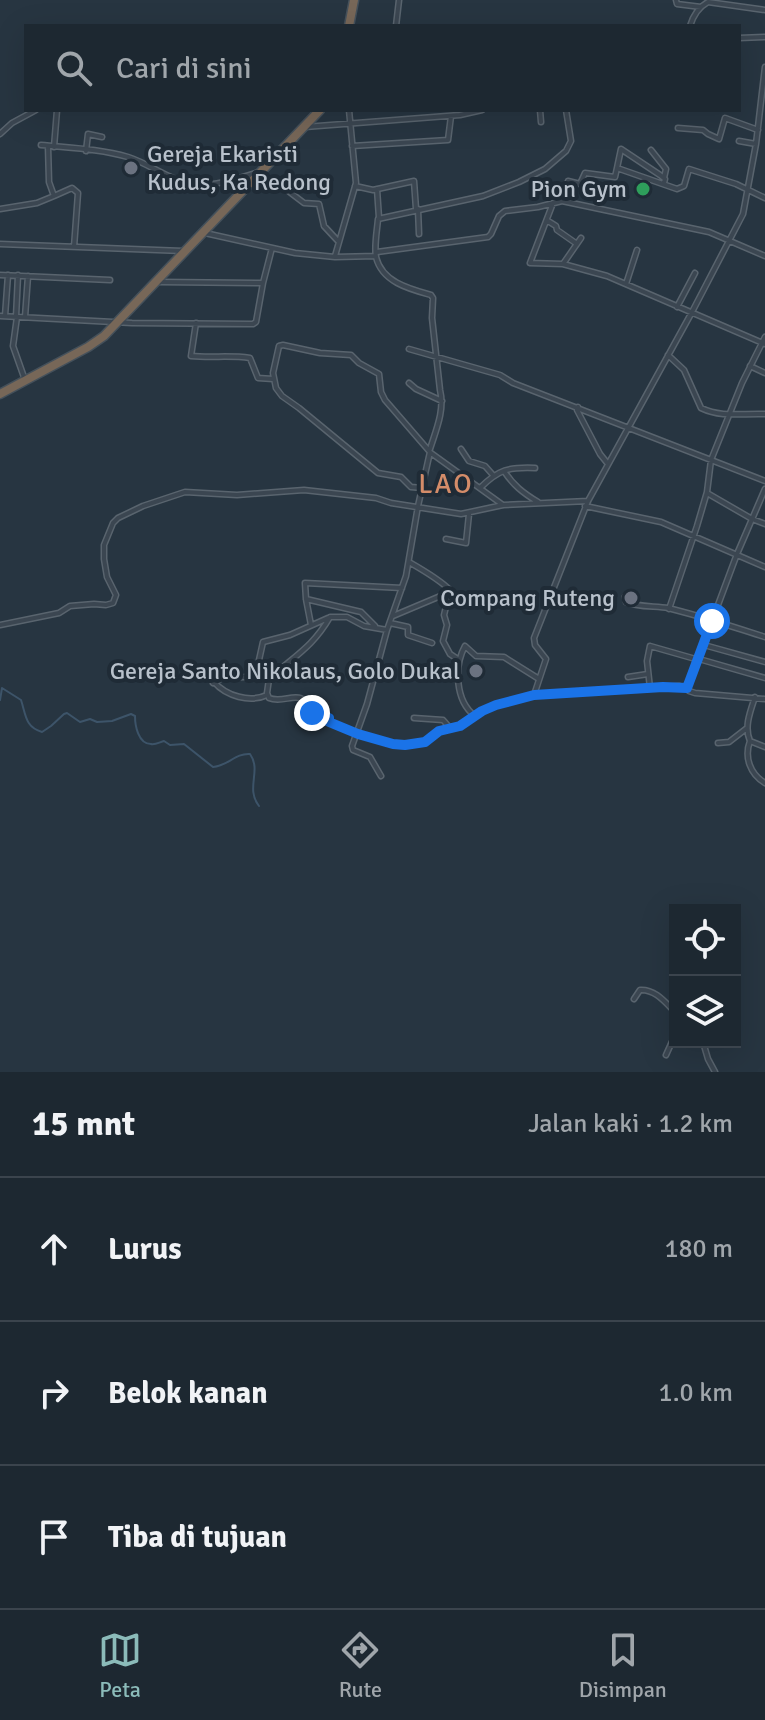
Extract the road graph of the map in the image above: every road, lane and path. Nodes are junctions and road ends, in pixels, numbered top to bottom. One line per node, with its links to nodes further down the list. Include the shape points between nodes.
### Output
1 (354, 0): 7 (highway)
2 (399, 0): 8 (street)
3 (676, 0): 5 (street)
4 (718, 2): 5 (street); 6 (street)
5 (701, 7): 9 (street)
6 (765, 10)
7 (349, 24)
8 (396, 24)
9 (690, 24)
10 (765, 37): 11 (street)
11 (741, 38)
12 (765, 67): 13 (street)
13 (763, 94): 26 (street)
14 (32, 112): 27 (street)
15 (57, 112): 32 (street)
16 (318, 112): 24 (highway)
17 (349, 112): 23 (street)
18 (470, 112): 21 (street)
19 (540, 112): 22 (street)
20 (566, 112): 47 (street, via 571,141 548,168 483,196)
21 (451, 115): 23 (street); 33 (street, via 448,140)
22 (541, 122)
23 (350, 124): 24 (street); 33 (street)
24 (303, 127): 37 (highway)
25 (678, 128): 26 (street, via 703,130 719,139 726,118)
26 (758, 130): 30 (street)
27 (0, 134)
28 (102, 137): 35 (street, via 88,134)
29 (739, 141): 30 (street)
30 (756, 144): 42 (street)
31 (41, 145): 32 (street)
32 (51, 146): 35 (street); 43 (street)
33 (352, 146): 40 (street)
34 (651, 150): 39 (street, via 666,169)
35 (86, 151): 37 (street, via 132,158 193,184)
36 (617, 168): 38 (street, via 615,177 585,173 580,184); 39 (street); 39 (street, via 621,149)
37 (259, 174): 50 (highway); 54 (street, via 304,203 319,204 324,226)
38 (568, 181)
39 (664, 181): 42 (street, via 683,188 689,169)
40 (355, 186): 41 (street); 54 (street)
41 (377, 189): 47 (street, via 414,182); 48 (street)
42 (749, 190): 44 (street); 53 (street)
43 (53, 195): 46 (street); 57 (street, via 70,188 78,193)
44 (765, 198)
45 (553, 205): 49 (street); 53 (street, via 564,201); 61 (street, via 505,211 488,237)
46 (0, 209)
47 (417, 209): 48 (street); 51 (street)
48 (379, 218): 61 (street)
49 (549, 218): 56 (street); 64 (street, via 530,262)
50 (203, 232): 58 (street); 60 (highway)
51 (419, 234)
52 (581, 238): 56 (street)
53 (730, 240): 62 (street); 75 (street)
54 (338, 241): 63 (street)
55 (0, 244): 57 (street)
56 (577, 244): 64 (street)
57 (74, 247): 60 (street)
58 (272, 248): 63 (street); 72 (street)
59 (637, 250): 73 (street)
60 (185, 251): 71 (highway)
61 (376, 254): 63 (street); 84 (street, via 390,280 432,296)
62 (765, 256)
63 (335, 257)
64 (563, 264): 73 (street)
65 (695, 273): 74 (street)
66 (0, 275): 67 (street)
67 (8, 275): 68 (street); 76 (street)
68 (18, 275): 69 (street); 77 (street)
69 (28, 276): 70 (street); 78 (street)
70 (110, 280)
71 (156, 281): 72 (street); 79 (highway)
72 (263, 283): 80 (street, via 255,323)
73 (626, 284): 74 (street)
74 (677, 307): 75 (street)
75 (692, 312): 81 (street); 83 (street)
76 (2, 316): 77 (street)
77 (16, 317): 78 (street); 88 (street, via 13,346)
78 (25, 317): 79 (street)
79 (117, 321): 80 (street); 88 (highway, via 98,341)
80 (196, 323): 87 (street, via 191,356 250,358 257,377)
81 (764, 341): 85 (street)
82 (409, 349): 84 (street)
83 (667, 355): 94 (street, via 684,370 701,408); 95 (street)
84 (436, 357): 91 (street); 92 (street, via 500,375)
85 (750, 366): 86 (street); 94 (street)
86 (765, 373)
87 (272, 379): 97 (street, via 281,345 351,355 379,374 385,400); 104 (street, via 282,396 378,473)
88 (25, 380): 90 (highway)
89 (409, 383): 91 (street)
90 (0, 394)
91 (442, 401): 97 (street)
92 (578, 407): 95 (street); 99 (street)
93 (765, 414): 94 (street)
94 (729, 416): 98 (street)
95 (629, 427): 98 (street); 99 (street)
96 (461, 449): 102 (street, via 469,461)
97 (430, 451): 104 (street); 105 (street)
98 (711, 460): 103 (street); 107 (street)
99 (608, 464): 109 (street)
100 (535, 468): 101 (street)
101 (504, 470): 102 (street); 108 (street, via 512,484)
102 (493, 475): 105 (street)
103 (765, 481)
104 (422, 488): 111 (street)
105 (480, 488): 110 (street)
106 (765, 489): 113 (street)
107 (707, 492): 113 (street); 115 (street)
108 (540, 503): 109 (street); 110 (street)
109 (586, 503): 115 (street, via 661,522); 141 (street, via 534,638 546,659)
110 (503, 505): 112 (street)
111 (418, 506): 112 (street); 118 (street); 128 (street, via 299,489 237,495 185,492 113,523 103,549 116,595 113,603 70,606)
112 (469, 513): 116 (street, via 466,543)
113 (752, 519): 114 (street); 117 (street)
114 (765, 524)
115 (693, 537): 117 (street); 124 (street)
116 (446, 539)
117 (737, 554): 119 (street); 127 (street)
118 (409, 562): 120 (street); 121 (street)
119 (765, 567)
120 (402, 588): 122 (street, via 306,583); 126 (street)
121 (450, 592): 126 (street); 136 (street, via 443,641)
122 (306, 599): 129 (street); 130 (street, via 361,612)
123 (634, 604): 124 (street)
124 (669, 609): 127 (street)
125 (330, 617): 129 (street); 130 (street); 144 (street, via 313,641 269,679)
126 (391, 620): 131 (street); 133 (street, via 407,626 408,635)
127 (712, 621): 132 (street); 134 (street)
128 (0, 625)
129 (311, 625): 144 (street, via 262,643 259,672 253,677 222,677 213,683 254,700)
130 (376, 628): 131 (street)
131 (387, 630): 154 (street)
132 (765, 637)
133 (432, 643)
134 (704, 645): 135 (street); 137 (street)
135 (699, 659): 138 (street, via 650,646); 140 (street); 143 (street)
136 (459, 660): 141 (street, via 467,647 476,656 505,657); 149 (street, via 459,686)
137 (765, 662)
138 (648, 674): 139 (street); 142 (street)
139 (628, 677)
140 (765, 678)
141 (539, 679): 145 (street)
142 (650, 688): 143 (street); 145 (street)
143 (687, 688): 146 (street)
144 (267, 695): 148 (street, via 274,701 301,698)
145 (534, 695): 149 (street)
146 (755, 697): 147 (street); 153 (street)
147 (765, 699)
148 (311, 711): 151 (street); 151 (street, via 301,719)
149 (475, 716): 152 (street)
150 (414, 718): 152 (street, via 443,720)
151 (329, 722): 154 (street)
152 (450, 728): 154 (street, via 425,742 405,745)
153 (747, 728): 155 (street); 156 (street, via 729,742)
154 (358, 734): 158 (street, via 353,749 370,757)
155 (750, 741): 157 (street); 159 (street, via 749,763)
156 (718, 743)
157 (765, 747)
158 (381, 776)
159 (765, 783)
160 (634, 999): 161 (street, via 643,989)
161 (669, 1006)
162 (669, 1048): 164 (street)
163 (705, 1048): 165 (street)
164 (666, 1055)
165 (715, 1072)

